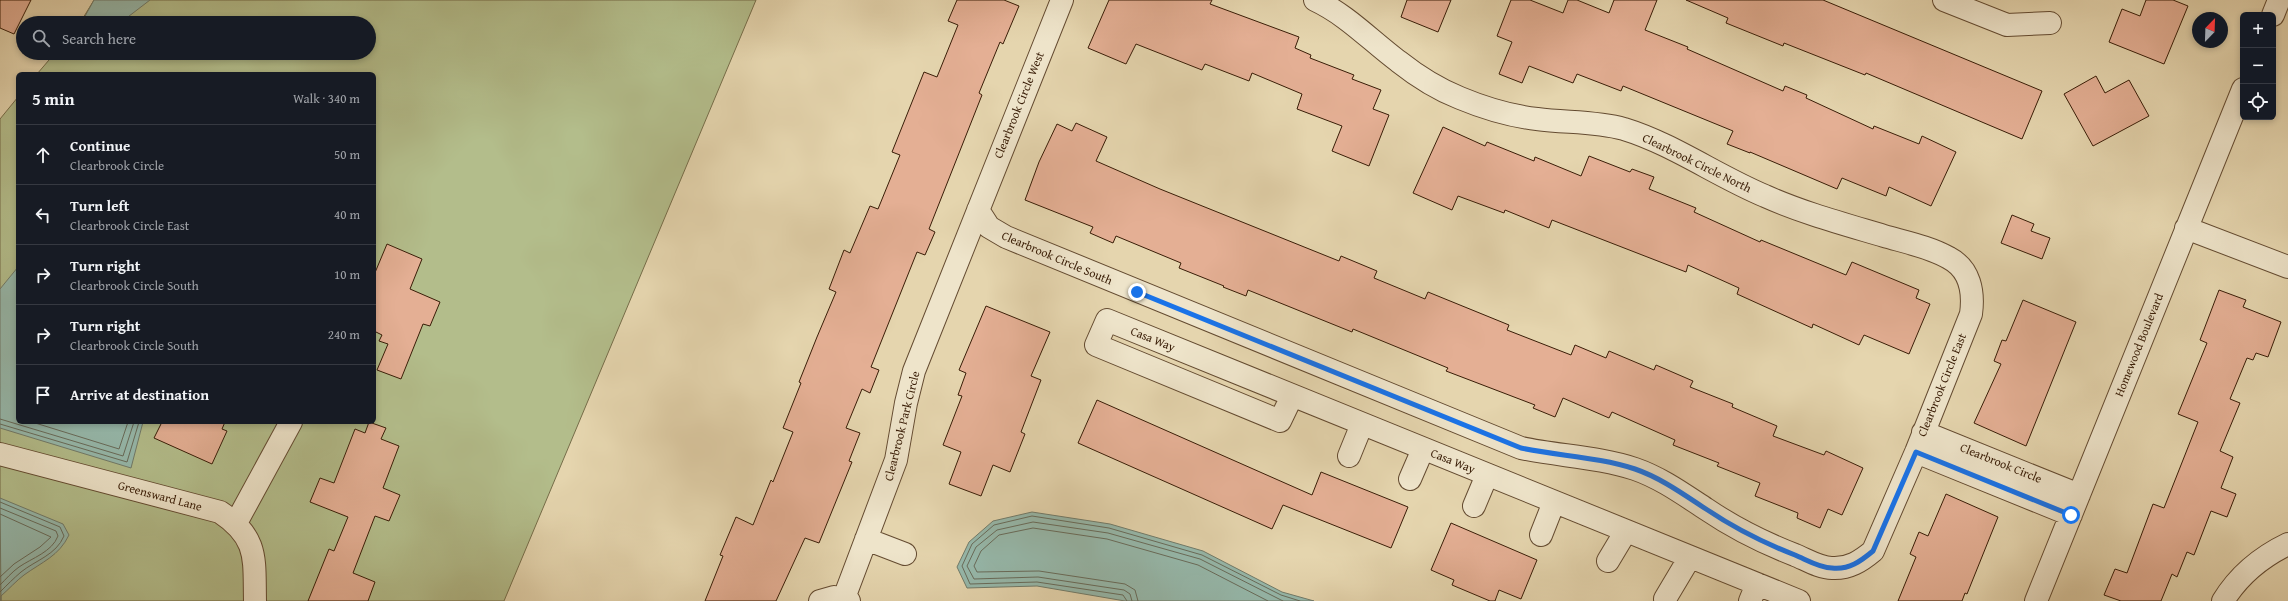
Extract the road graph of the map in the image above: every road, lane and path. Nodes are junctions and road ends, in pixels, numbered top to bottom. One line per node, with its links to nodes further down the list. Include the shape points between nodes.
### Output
1 (1062, 0): 8 (street, Clearbrook Circle West)
2 (1315, 0): 11 (street, Clearbrook Circle North, via 1357,25 1396,60 1426,81 1459,98 1521,116 1591,122 1636,134 1765,196 1821,217 1949,258 1961,267)
3 (1944, 0): 6 (street, via 2007,25)
4 (2279, 0): 5 (street)
5 (2274, 12)
6 (2050, 23)
7 (2240, 96): 9 (street, Homewood Boulevard)
8 (978, 210): 29 (street, Clearbrook Park Circle, via 914,371 896,460); 34 (street, Clearbrook Circle South, via 989,227 1006,237 1521,448 1603,461 1634,469 1678,490 1741,530 1773,546 1818,565 1832,568)
9 (2186, 228): 10 (street); 22 (street, Homewood Boulevard)
10 (2288, 267)
11 (1971, 284): 15 (street, Clearbrook Circle East, via 1971,314)
12 (1107, 320): 14 (street, Casa Way)
13 (290, 424): 26 (street)
14 (1362, 424): 16 (street, Casa Way); 19 (street)
15 (1924, 432): 17 (street, Clearbrook Circle East); 22 (street, Clearbrook Circle)
16 (1423, 449): 20 (street, Casa Way); 21 (street)
17 (1916, 452): 25 (street, Clearbrook Circle); 34 (street, Clearbrook Circle East, via 1873,551)
18 (0, 454): 26 (street, Greensward Lane, via 202,506 220,512)
19 (1349, 456)
20 (1487, 475): 23 (street, Casa Way); 24 (street)
21 (1410, 479)
22 (2079, 495): 25 (street, Homewood Boulevard)
23 (1554, 502): 27 (street, Casa Way); 28 (street)
24 (1474, 506)
25 (2071, 515): 41 (street, Homewood Boulevard)
26 (236, 523): 38 (street, Greensward Lane, via 248,538 254,556)
27 (1626, 531): 32 (street, Casa Way); 33 (street)
28 (1541, 535)
29 (866, 539): 31 (street); 37 (street, Clearbrook Park Circle)
30 (2288, 544): 42 (street, via 2260,560 2247,571)
31 (905, 554)
32 (1690, 557): 35 (street, Casa Way); 36 (street)
33 (1608, 561)
34 (1854, 564)
35 (1753, 592): 40 (street, Casa Way)
36 (1665, 599)
37 (847, 600): 39 (street, Clearbrook Park Circle, via 834,597)
38 (255, 601)
39 (820, 601)
40 (1799, 601)
41 (2036, 601)
42 (2223, 601)

